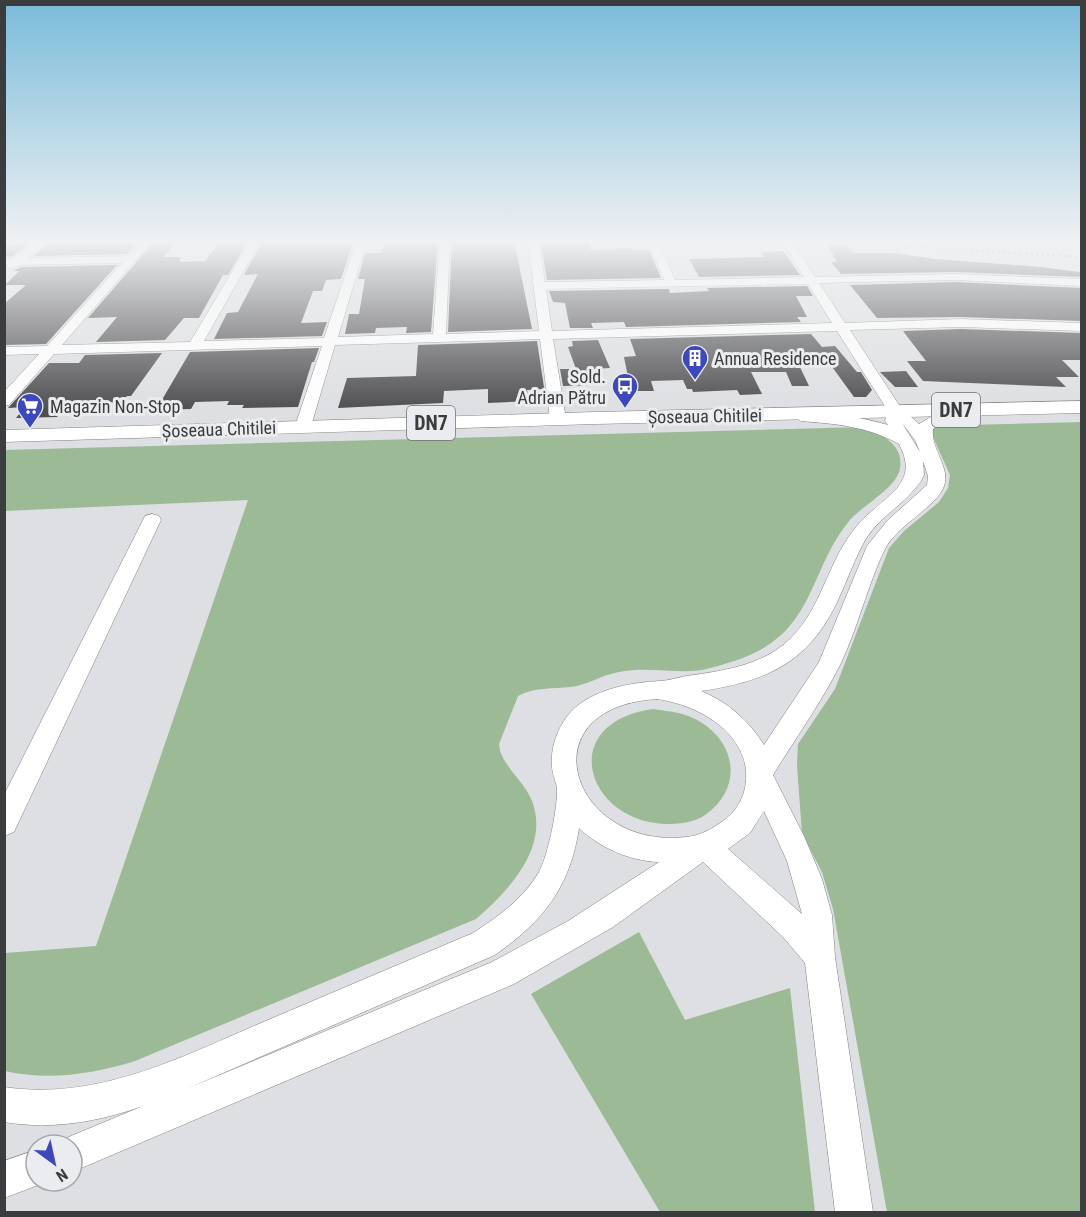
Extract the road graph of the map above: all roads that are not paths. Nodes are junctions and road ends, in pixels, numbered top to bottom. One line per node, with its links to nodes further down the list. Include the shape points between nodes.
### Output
1 (97, 297): 13 (street)
2 (223, 297): 12 (street)
3 (344, 297): 11 (street)
4 (442, 297): 10 (street)
5 (542, 297): 9 (street)
6 (823, 297): 7 (street)
7 (842, 326): 8 (street, via 984,323); 9 (street); 18 (street)
8 (1082, 327)
9 (547, 335): 10 (street); 20 (street)
10 (439, 338): 11 (street)
11 (330, 341): 12 (street); 21 (street)
12 (194, 346): 13 (street)
13 (50, 350): 14 (street); 15 (street)
14 (4, 351)
15 (4, 402)
16 (1082, 407): 17 (main road, Șoseaua Chitilei / DN7)
17 (1015, 408): 18 (main road, Șoseaua Chitilei / DN7); 23 (street, via 939,417)
18 (896, 411): 19 (main road, Șoseaua Chitilei / DN7); 23 (street, via 893,421)
19 (787, 415): 20 (main road, Șoseaua Chitilei / DN7); 23 (street, via 865,422)
20 (558, 419): 21 (main road, Șoseaua Chitilei / DN7)
21 (303, 426): 22 (main road, Șoseaua Chitilei / DN7)
22 (4, 436)
23 (913, 440): 25 (street, via 915,478 858,536 823,610 800,643 768,666 735,677); 26 (street, via 934,466 936,484 877,546 829,664 791,719)
24 (152, 520): 28 (street)
25 (657, 690): 26 (street, via 696,699 725,715 742,731 754,751); 27 (street, via 628,692 602,702 580,717 567,739 562,765)
26 (760, 776): 29 (street, via 755,804 740,826 725,839); 30 (street, via 806,869 817,916)
27 (569, 792): 29 (street, via 584,814 606,834 634,847 666,852); 31 (street, via 561,856 550,880 509,928 484,944 149,1087 79,1106)
28 (4, 824)
29 (701, 848): 30 (street, via 794,927); 32 (street, via 618,909 503,973)
30 (820, 957): 35 (street)
31 (4, 1104)
32 (84, 1149)
33 (24, 1172): 34 (street)
34 (4, 1180)
35 (854, 1212)

